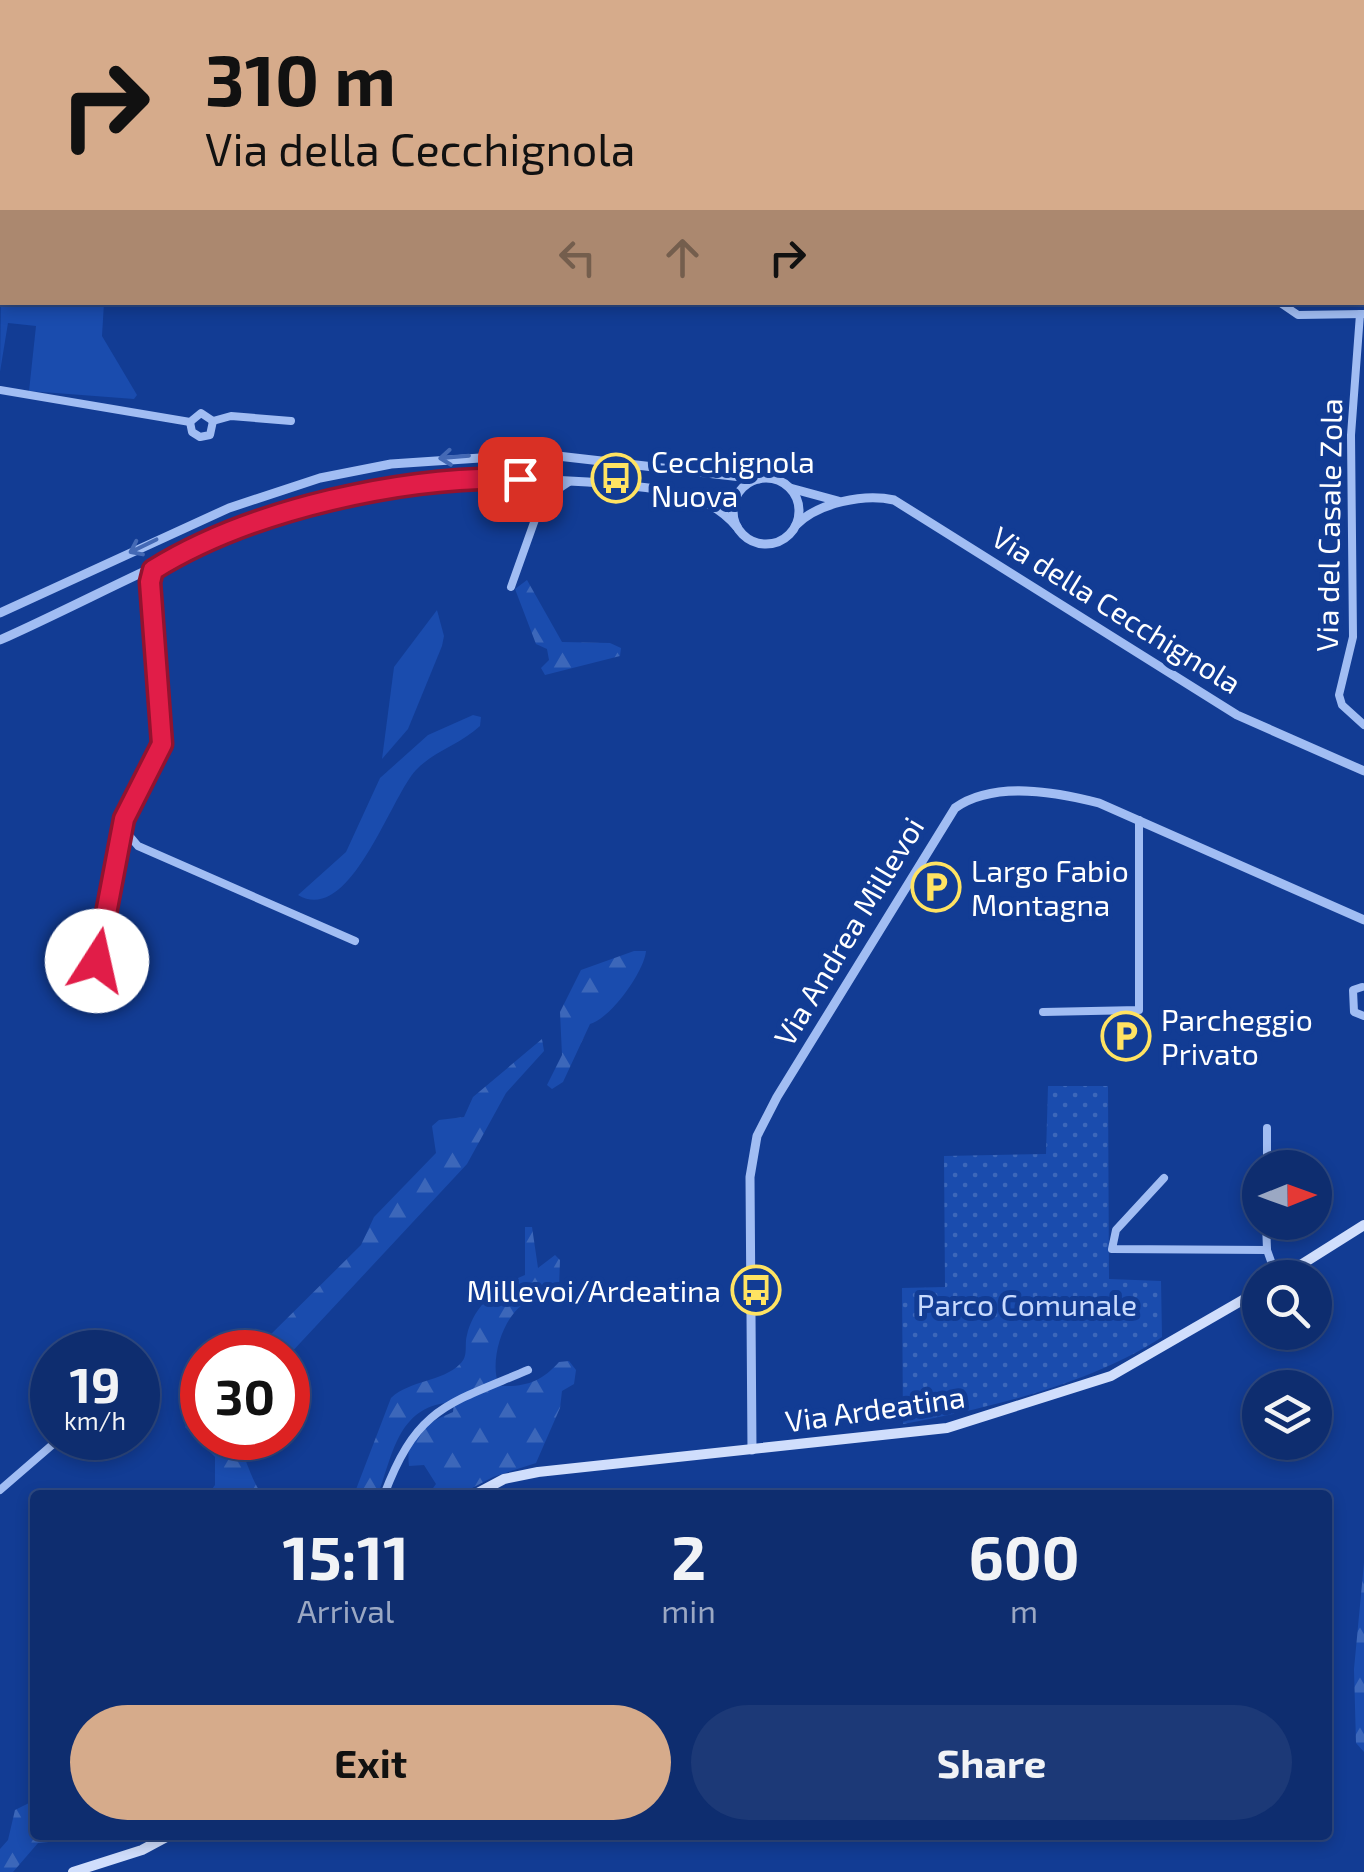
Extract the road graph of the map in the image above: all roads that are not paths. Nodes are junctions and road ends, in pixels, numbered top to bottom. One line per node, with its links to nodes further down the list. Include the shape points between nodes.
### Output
1 (1283, 305): 2 (street, via 1298,315)
2 (1362, 314): 21 (street, Via del Casale Zola, via 1351,429 1353,633 1339,695)
3 (0, 390): 6 (street)
4 (213, 421): 5 (street); 6 (street, via 201,413); 6 (street, via 205,437 192,432)
5 (291, 421)
6 (190, 422)
7 (520, 479): 9 (street); 11 (street, via 536,487); 15 (street, via 354,496 280,516)
8 (759, 479): 10 (street); 14 (street, via 739,492); 19 (street, one-way to 19, via 540,454 378,466 230,508)
9 (572, 480): 11 (street); 14 (street, via 692,496 723,511)
10 (790, 488): 12 (street, Via della Cecchignola); 13 (street, via 798,502)
11 (542, 500): 17 (street)
12 (845, 502): 13 (street, Via della Cecchignola); 22 (street, Via della Cecchignola, via 883,497 902,504 1237,715)
13 (796, 525): 14 (street, via 785,538 764,544)
14 (737, 527)
15 (159, 566): 16 (street); 18 (street, via 151,574)
16 (129, 580): 18 (street, via 144,585); 20 (street)
17 (512, 587)
18 (152, 603): 24 (street, via 162,744)
19 (0, 613)
20 (0, 640)
21 (1364, 725)
22 (1364, 771)
23 (1139, 820): 25 (street, Via Andrea Millevoi); 29 (street, via 1138,1010); 41 (street, Via Andrea Millevoi, via 1063,794 1017,792 964,802 941,826 757,1136 749,1189)
24 (122, 826): 26 (street, via 138,846); 27 (street)
25 (1364, 920)
26 (355, 940)
27 (97, 961)
28 (1362, 987): 30 (street, via 1353,990 1352,1004)
29 (1043, 1012)
30 (1364, 1016)
31 (1267, 1128): 32 (street)
32 (1266, 1150)
33 (1164, 1178): 36 (street, via 1116,1230 1112,1249)
34 (1364, 1225): 38 (main road)
35 (1267, 1240): 36 (street)
36 (1267, 1250): 37 (street)
37 (1271, 1260)
38 (1307, 1260)
39 (1242, 1301): 41 (main road, Via Ardeatina, via 1127,1369 1022,1406 926,1432)
40 (528, 1370): 44 (street, via 457,1398 426,1421 401,1453)
41 (752, 1450): 45 (main road, Via Ardeatina, via 523,1474)
42 (35, 1460): 43 (street)
43 (0, 1490)
44 (386, 1490)
45 (486, 1490)
46 (161, 1840): 47 (main road)
47 (72, 1872)

